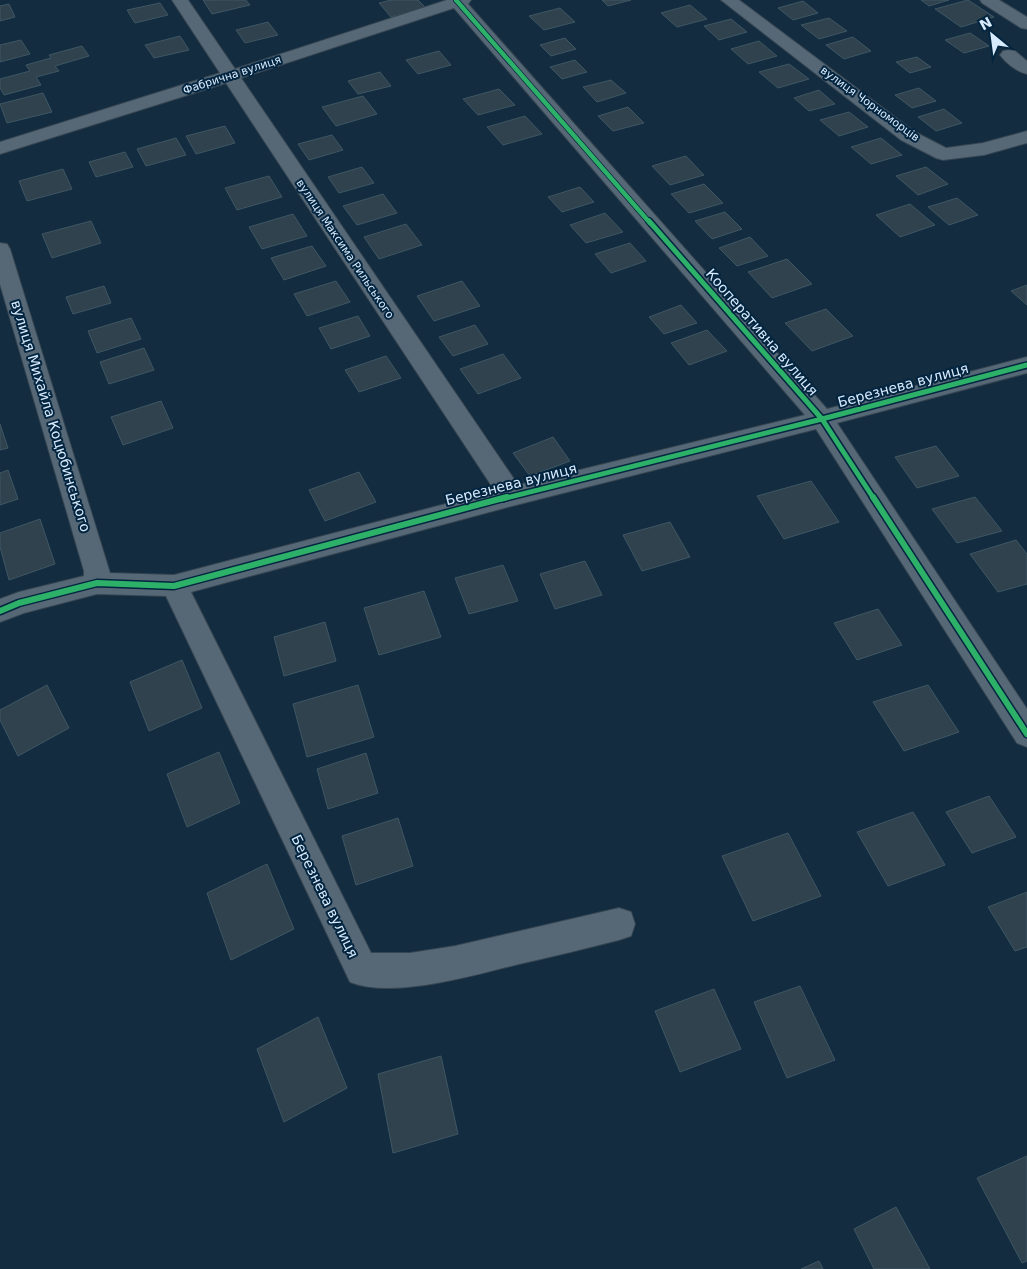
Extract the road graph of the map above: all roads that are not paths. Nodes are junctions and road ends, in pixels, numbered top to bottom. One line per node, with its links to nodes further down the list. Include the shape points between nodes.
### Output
1 (180, 0): 8 (street, вулиця Максима Рильського)
2 (729, 0): 9 (street, вулиця Чорноморців, via 908,136 943,154 984,149)
3 (988, 0): 5 (street)
4 (459, 1): 8 (street, Фабрична вулиця); 13 (street, Кооперативна вулиця)
5 (1027, 24)
6 (1027, 50): 7 (street, via 1009,55)
7 (1027, 70)
8 (230, 76): 10 (street, Фабрична вулиця); 14 (street, вулиця Максима Рильського)
9 (1027, 137)
10 (0, 148)
11 (0, 249): 15 (street, вулиця Михайла Коцюбинського, via 97,571)
12 (1027, 365): 13 (street, Березнева вулиця)
13 (822, 419): 14 (street, Березнева вулиця); 18 (street, Кооперативна вулиця)
14 (512, 496): 16 (street, Березнева вулиця)
15 (97, 583): 16 (street, Березнева вулиця); 17 (street, Березнева вулиця)
16 (174, 586): 19 (street, Березнева вулиця, via 362,970 410,970 455,964)
17 (0, 611)
18 (1027, 734)
19 (619, 924)

